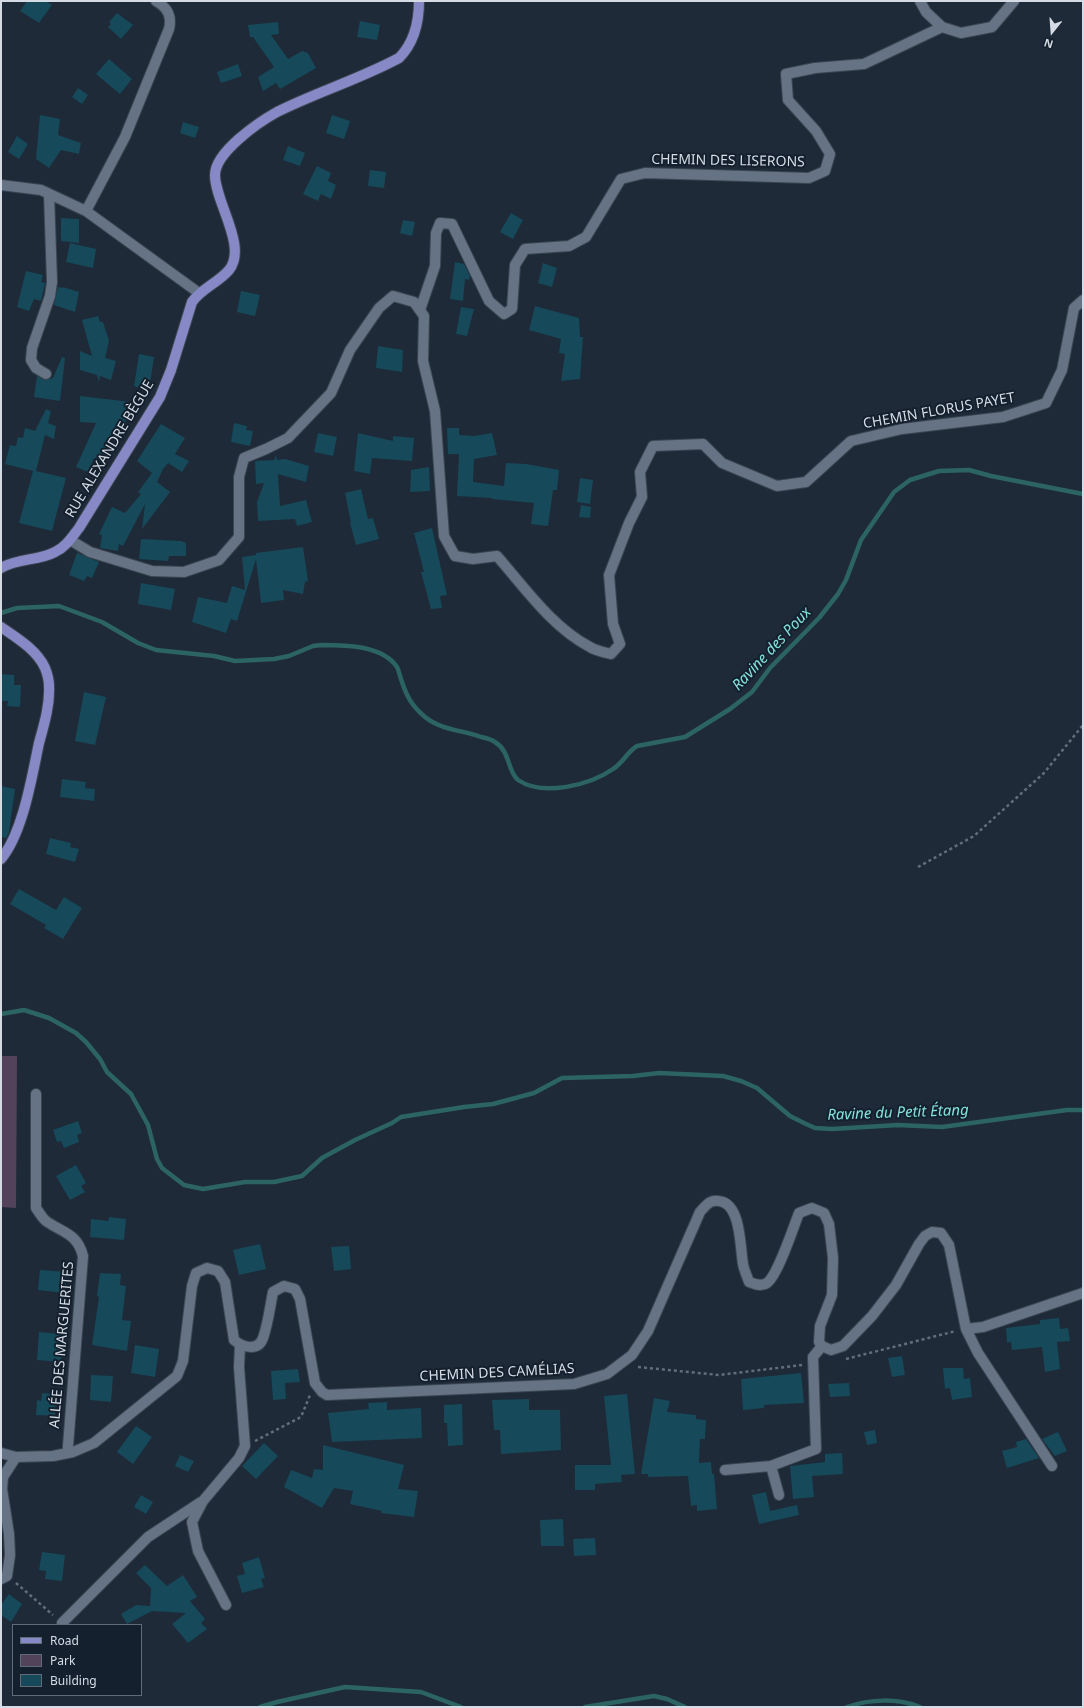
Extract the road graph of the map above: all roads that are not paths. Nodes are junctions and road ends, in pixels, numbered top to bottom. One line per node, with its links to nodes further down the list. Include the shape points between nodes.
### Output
1 (156, 1): 8 (street, via 167,9 171,20 169,30 125,137)
2 (419, 1): 9 (main road, RUE ALEXANDRE BÈGUE, via 416,29 409,45 399,58 276,113 228,148 219,160 215,173 216,188 234,239 235,255 229,270)
3 (920, 1): 5 (street, via 926,12)
4 (1014, 1): 5 (street, via 992,27 961,33)
5 (942, 27): 11 (street, CHEMIN DES LISERONS, via 864,64 815,68 786,74 788,100 816,131 830,154 825,171 809,178 645,173 621,179 586,237 569,246 525,249 515,265 512,309 504,314 489,301 452,224 440,222 436,233 435,266)
6 (1, 185): 7 (street, via 41,190)
7 (49, 194): 8 (street); 12 (street, via 52,282 50,296 32,348 31,360 36,368)
8 (86, 211): 9 (street)
9 (198, 293): 13 (main road, RUE ALEXANDRE BÈGUE, via 188,312 171,370 160,397)
10 (1083, 300): 11 (street, CHEMIN FLORUS PAYET, via 1074,308 1062,370 1046,403 1003,417 902,429 851,441 806,482 777,486 722,463 703,444 653,446 640,472 642,497 609,575 613,624 620,644 611,654 591,648 570,634 540,606 497,556 473,559 455,556 444,536 435,411 423,361 424,316)
11 (420, 310): 13 (street, via 414,302 393,296 383,304 350,350 331,393 288,438 244,458 239,477 239,537 219,560 184,572 152,571 90,552)
12 (46, 374)
13 (70, 540): 14 (main road, RUE ALEXANDRE BÈGUE, via 55,553 13,562)
14 (1, 568)
15 (1, 627): 16 (main road, via 36,655 45,668 50,685 26,803)
16 (1, 859)
17 (36, 1094): 23 (street, ALLÉE DES MARGUERITES, via 36,1208 44,1220 74,1237 84,1256)
18 (1083, 1293): 19 (street, via 983,1327)
19 (966, 1329): 21 (street, via 949,1245 941,1232 932,1232 919,1244 896,1285 872,1316 843,1346 831,1350); 26 (street, via 978,1353)
20 (240, 1345): 21 (street, CHEMIN DES CAMÉLIAS, via 254,1346 262,1340 274,1292 284,1286 295,1289 300,1299 315,1384 327,1396 574,1384 607,1374 632,1355 648,1331 700,1212 708,1203 716,1200 728,1204 736,1216 743,1266 749,1282 758,1286 766,1284 774,1275 798,1213 812,1208 824,1213 829,1224 833,1258 832,1295 820,1326 819,1342); 23 (street, via 234,1340 225,1282 218,1271 207,1268 196,1273 192,1286 183,1361 177,1376 94,1443); 29 (street, via 239,1367 245,1446 239,1458)
21 (822, 1346): 25 (street, via 813,1360 816,1449)
22 (1, 1453): 24 (street)
23 (68, 1453): 24 (street)
24 (16, 1457): 30 (street, via 3,1477 2,1489 10,1555)
25 (771, 1466): 27 (street); 28 (street)
26 (1052, 1466)
27 (725, 1470)
28 (779, 1495)
29 (203, 1501): 31 (street, via 192,1522 198,1550); 32 (street, via 148,1537)
30 (4, 1578)
31 (226, 1605)
32 (62, 1623)

